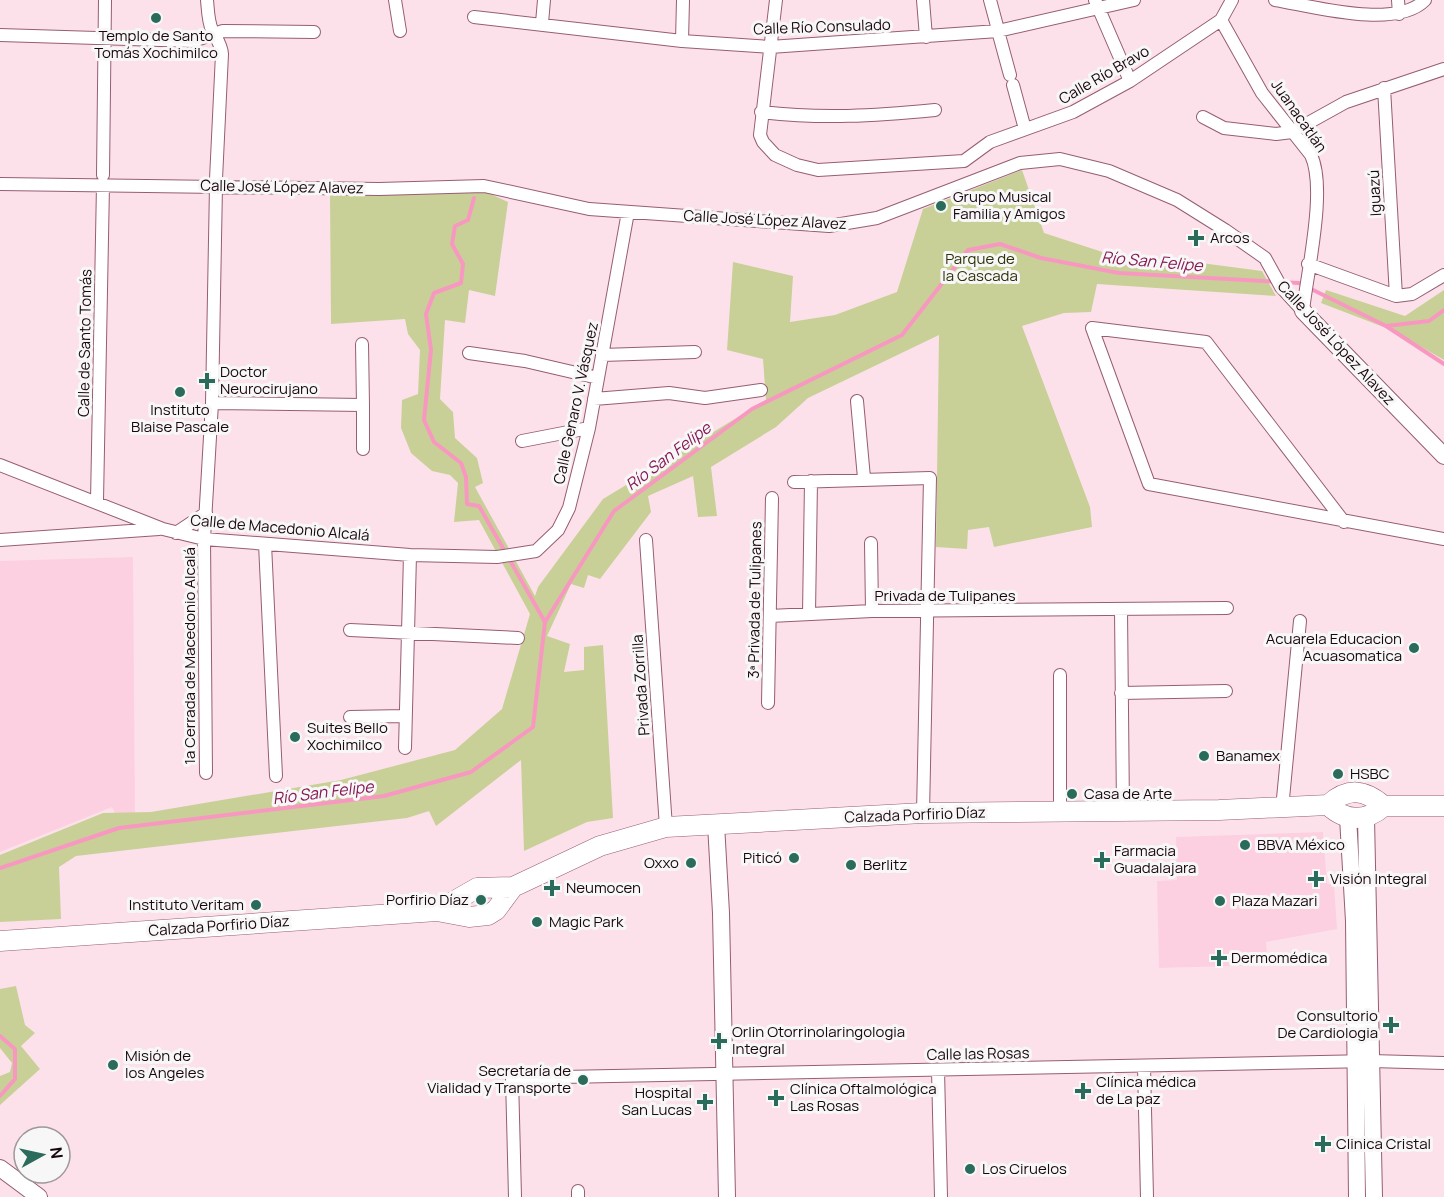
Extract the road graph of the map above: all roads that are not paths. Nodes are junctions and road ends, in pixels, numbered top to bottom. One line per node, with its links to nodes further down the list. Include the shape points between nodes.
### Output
1 (105, 0): 24 (street, Calle de Santo Tomás)
2 (207, 0): 21 (street, 1a Cerrada de Macedonio Alcalá)
3 (395, 0): 20 (street)
4 (544, 0): 18 (street)
5 (683, 0): 26 (street)
6 (776, 0): 27 (street)
7 (923, 0): 25 (street)
8 (990, 0): 19 (street)
9 (1134, 0): 14 (street, Calle Río Consulado)
10 (1232, 0): 17 (street)
11 (1275, 0): 15 (street, via 1375,15)
12 (1398, 0): 15 (street)
13 (1425, 0): 15 (street)
14 (1097, 4): 19 (street, Calle Río Consulado); 29 (street)
15 (1399, 14)
16 (474, 17): 18 (street, Calle Río Consulado)
17 (1221, 20): 29 (street, Calle Río Bravo); 35 (street, Juanacatlán, via 1262,93)
18 (542, 23): 26 (street, Calle Río Consulado)
19 (997, 28): 25 (street, Calle Río Consulado); 34 (street)
20 (400, 31)
21 (213, 32): 22 (street); 24 (street, via 192,41); 39 (street, 1a Cerrada de Macedonio Alcalá, via 220,41 222,54)
22 (314, 32)
23 (0, 35): 24 (street)
24 (103, 37): 37 (street, Calle de Santo Tomás)
25 (926, 38): 27 (street, Calle Río Consulado)
26 (682, 41): 27 (street, Calle Río Consulado)
27 (770, 47): 32 (street)
28 (1444, 69): 30 (street)
29 (1130, 81): 34 (street, Calle Río Bravo, via 1083,108)
30 (1384, 88): 35 (street, via 1346,102); 44 (street, Iguazú)
31 (935, 110): 32 (street, via 811,118)
32 (761, 112): 36 (street, via 763,142 775,155 797,165 818,170)
33 (1203, 117): 35 (street, via 1224,128)
34 (1025, 129): 36 (street, Calle Río Bravo, via 990,142)
35 (1292, 132): 42 (street, Juanacatlán, via 1315,165 1318,192)
36 (964, 161): 38 (street)
37 (103, 180): 39 (street, Calle José López Alavez); 40 (street, Calle José López Alavez); 65 (street, Calle de Santo Tomás)
38 (974, 181): 41 (street, Calle José López Alavez, via 877,218 845,225); 45 (street, Calle José López Alavez, via 1030,160 1060,159 1109,171 1177,200 1264,258 1281,287)
39 (216, 182): 41 (street, Calle José López Alavez, via 379,189 484,186 589,209); 54 (street, 1a Cerrada de Macedonio Alcalá)
40 (0, 184)
41 (628, 212): 49 (street, Calle Genaro V. Vásquez)
42 (1308, 264): 44 (street); 45 (street, Juanacatlán)
43 (1444, 275): 44 (street, via 1412,294)
44 (1396, 296)
45 (1303, 311): 59 (street, Calle José López Alavez)
46 (362, 344): 55 (street)
47 (695, 352): 49 (street)
48 (470, 353): 50 (street)
49 (602, 355): 50 (street, Calle Genaro V. Vásquez)
50 (598, 378): 52 (street, Calle Genaro V. Vásquez)
51 (761, 390): 52 (street, via 705,398 669,393)
52 (594, 399): 56 (street, Calle Genaro V. Vásquez)
53 (857, 401): 61 (street)
54 (212, 403): 55 (street); 66 (street, 1a Cerrada de Macedonio Alcalá)
55 (363, 405): 58 (street)
56 (589, 428): 57 (street); 77 (street, Calle Genaro V. Vásquez, via 569,508 558,530 537,551)
57 (522, 441)
58 (363, 449)
59 (1444, 456)
60 (0, 465): 65 (street, Calle de Macedonio Alcalá)
61 (864, 478): 62 (street); 81 (street, via 930,478)
62 (811, 481): 63 (street); 82 (street)
63 (794, 482)
64 (772, 498): 83 (street, 3ª Privada de Tulipanes)
65 (97, 501): 68 (street, Calle de Macedonio Alcalá)
66 (206, 513): 69 (street); 70 (street, 1a Cerrada de Macedonio Alcalá)
67 (1344, 522): 67 (street, via 1149,484 1092,328 1206,342); 71 (street)
68 (163, 529): 69 (street, Calle de Macedonio Alcalá); 72 (street)
69 (176, 533): 70 (street, Calle de Macedonio Alcalá)
70 (204, 539): 75 (street, Calle de Macedonio Alcalá); 95 (street, 1a Cerrada de Macedonio Alcalá)
71 (1444, 539)
72 (0, 540)
73 (646, 540): 106 (street, Privada Zorrilla)
74 (871, 543): 80 (street)
75 (265, 544): 76 (street, Calle de Macedonio Alcalá); 96 (street)
76 (410, 555): 77 (street, Calle de Macedonio Alcalá); 86 (street)
77 (497, 557)
78 (1227, 608): 79 (street, Privada de Tulipanes)
79 (1121, 610): 81 (street, Privada de Tulipanes); 90 (street)
80 (872, 611): 81 (street, Privada de Tulipanes); 82 (street, Privada de Tulipanes)
81 (928, 611): 103 (street)
82 (809, 614): 83 (street, Privada de Tulipanes)
83 (770, 616): 91 (street, 3ª Privada de Tulipanes)
84 (1300, 621): 100 (street)
85 (350, 630): 86 (street)
86 (408, 634): 87 (street); 93 (street)
87 (518, 638)
88 (1060, 675): 102 (street)
89 (1226, 691): 90 (street)
90 (1121, 693): 101 (street)
91 (768, 703)
92 (350, 717): 93 (street)
93 (405, 717): 94 (street)
94 (405, 748)
95 (206, 773)
96 (276, 776)
97 (1328, 805): 98 (main road, via 1342,794 1355,791 1368,794); 100 (main road, Calzada Porfirio Díaz); 104 (main road)
98 (1384, 806): 99 (main road); 104 (main road)
99 (1444, 806)
100 (1282, 809): 101 (main road, Calzada Porfirio Díaz)
101 (1123, 810): 102 (main road, Calzada Porfirio Díaz)
102 (1060, 812): 103 (main road, Calzada Porfirio Díaz)
103 (923, 813): 105 (main road, Calzada Porfirio Díaz)
104 (1357, 818): 110 (street)
105 (717, 824): 106 (main road, Calzada Porfirio Díaz); 114 (street)
106 (666, 827): 107 (main road, Calzada Porfirio Díaz, via 600,846)
107 (513, 887): 108 (main road, Calzada Porfirio Díaz, via 477,888); 108 (main road, Calzada Porfirio Díaz, via 488,915 469,917)
108 (437, 910): 109 (main road, Calzada Porfirio Díaz)
109 (0, 941)
110 (1364, 1061): 111 (street, Calle las Rosas); 112 (street, Calle las Rosas); 121 (street); 122 (street)
111 (1444, 1063)
112 (1144, 1066): 113 (street, Calle las Rosas); 120 (street)
113 (938, 1070): 114 (street, Calle las Rosas); 119 (street)
114 (725, 1073): 117 (street, Calle las Rosas, via 513,1078); 118 (street)
115 (0, 1168): 116 (street)
116 (39, 1197)
117 (515, 1197)
118 (728, 1197)
119 (941, 1197)
120 (1147, 1197)
121 (1357, 1197)
122 (1374, 1197)

